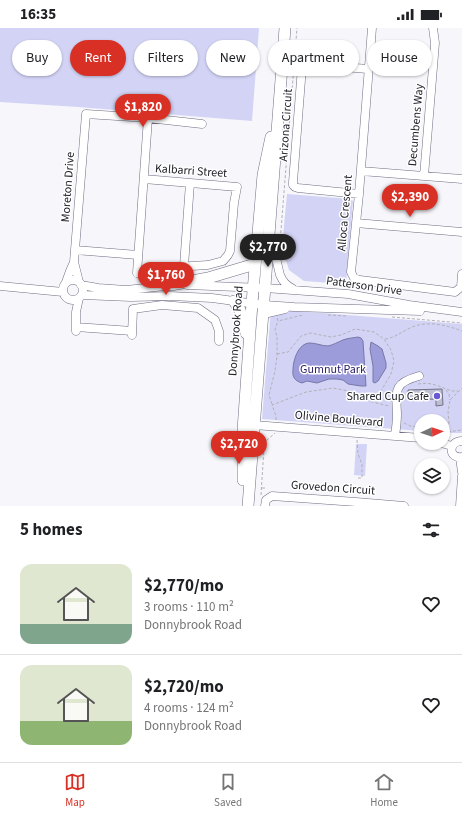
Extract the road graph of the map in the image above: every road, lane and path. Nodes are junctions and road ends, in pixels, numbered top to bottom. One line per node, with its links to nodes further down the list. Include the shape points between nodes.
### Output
1 (285, 28): 8 (main road, Donnybrook Road)
2 (297, 28): 20 (path)
3 (372, 28): 5 (street, Alloca Crescent)
4 (433, 28): 12 (street, Decumbens Way, via 435,44)
5 (371, 40)
6 (367, 69): 16 (street, Arizona Circuit, via 306,64 302,67 293,182 294,188)
7 (368, 76): 11 (street, Alloca Crescent)
8 (280, 88): 18 (main road, Donnybrook Road); 24 (main road, Donnybrook Road, via 263,175)
9 (148, 118): 10 (street); 13 (street); 21 (street, Moreton Drive, via 86,114)
10 (202, 124)
11 (361, 171): 12 (street); 16 (street, Alloca Crescent)
12 (424, 176): 14 (street)
13 (144, 179): 15 (street, Kalbarri Street); 22 (street)
14 (462, 179)
15 (190, 183): 25 (street); 25 (street, Kalbarri Street, via 237,187 228,255 223,261 208,265)
16 (359, 194): 17 (street, Alloca Crescent)
17 (356, 223): 19 (street); 26 (street, Alloca Crescent, via 352,272 354,278 455,292 461,287)
18 (269, 228): 32 (main road, Donnybrook Road); 33 (street, via 280,275)
19 (462, 232)
20 (280, 242)
21 (76, 250): 22 (street); 23 (street, Moreton Drive)
22 (138, 255): 25 (street, via 137,273)
23 (74, 262): 27 (street, Moreton Drive); 28 (street, Moreton Drive)
24 (255, 264): 29 (main road, via 208,278); 31 (main road, Donnybrook Road)
25 (184, 266)
26 (462, 274)
27 (66, 282): 28 (street, via 73,280); 34 (street)
28 (80, 284): 29 (street, Patterson Drive, via 126,290); 35 (street, via 83,288)
29 (171, 285): 31 (street, Patterson Drive)
30 (0, 286): 34 (street)
31 (253, 287): 32 (street, Patterson Drive); 38 (main road, Donnybrook Road)
32 (265, 288): 33 (street, Patterson Drive); 39 (main road, Donnybrook Road)
33 (293, 290): 41 (street, Patterson Drive, via 348,294)
34 (63, 292): 36 (street)
35 (80, 296): 36 (street, via 76,300); 37 (street, Patterson Drive, via 170,296); 40 (street)
36 (70, 300): 40 (street)
37 (234, 301): 38 (street, Patterson Drive); 52 (main road, via 246,328)
38 (252, 303): 39 (street, Patterson Drive); 52 (main road, Donnybrook Road)
39 (263, 310): 41 (street, Patterson Drive, via 294,307); 64 (main road, Donnybrook Road)
40 (76, 312): 51 (street, via 76,329 132,333 133,309 162,305 198,308 215,320)
41 (461, 312)
42 (308, 314): 45 (path)
43 (327, 315): 44 (path)
44 (348, 316)
45 (293, 317)
46 (386, 317): 48 (path)
47 (278, 321): 53 (path, via 275,328)
48 (462, 323)
49 (462, 330): 50 (path, via 438,324 422,324)
50 (384, 339): 53 (path, via 374,332 355,329 331,337 310,333 300,336 288,352); 59 (path, via 394,361 391,374)
51 (219, 341)
52 (248, 345): 81 (main road, Donnybrook Road, via 243,430)
53 (277, 354): 60 (path, via 269,395)
54 (418, 380): 56 (path); 61 (street, via 404,381 400,385 396,392)
55 (462, 388): 57 (path)
56 (446, 389): 57 (path); 58 (path)
57 (458, 392): 58 (path)
58 (450, 400): 62 (path)
59 (376, 403): 60 (path, via 333,388 306,392); 61 (path)
60 (272, 405): 65 (path)
61 (396, 405): 69 (street)
62 (448, 414)
63 (401, 422): 66 (path)
64 (254, 425): 65 (street, Olivine Boulevard); 82 (main road, Donnybrook Road)
65 (276, 426): 69 (street, Olivine Boulevard); 78 (path, via 274,434 267,440 264,448)
66 (414, 426)
67 (462, 430): 68 (path)
68 (450, 432)
69 (395, 436): 70 (street, Olivine Boulevard)
70 (414, 437)
71 (358, 440): 77 (path, via 362,478)
72 (462, 442): 73 (street, via 456,442)
73 (452, 446): 74 (street, via 453,454)
74 (461, 458): 75 (street)
75 (462, 472)
76 (462, 476): 85 (street)
77 (358, 478)
78 (262, 488): 79 (path); 80 (path)
79 (267, 488)
80 (263, 503): 83 (street, Grovedon Circuit, via 272,496)
81 (244, 506)
82 (248, 506)
83 (395, 506): 84 (street, Grovedon Circuit)
84 (404, 506)
85 (460, 506)

